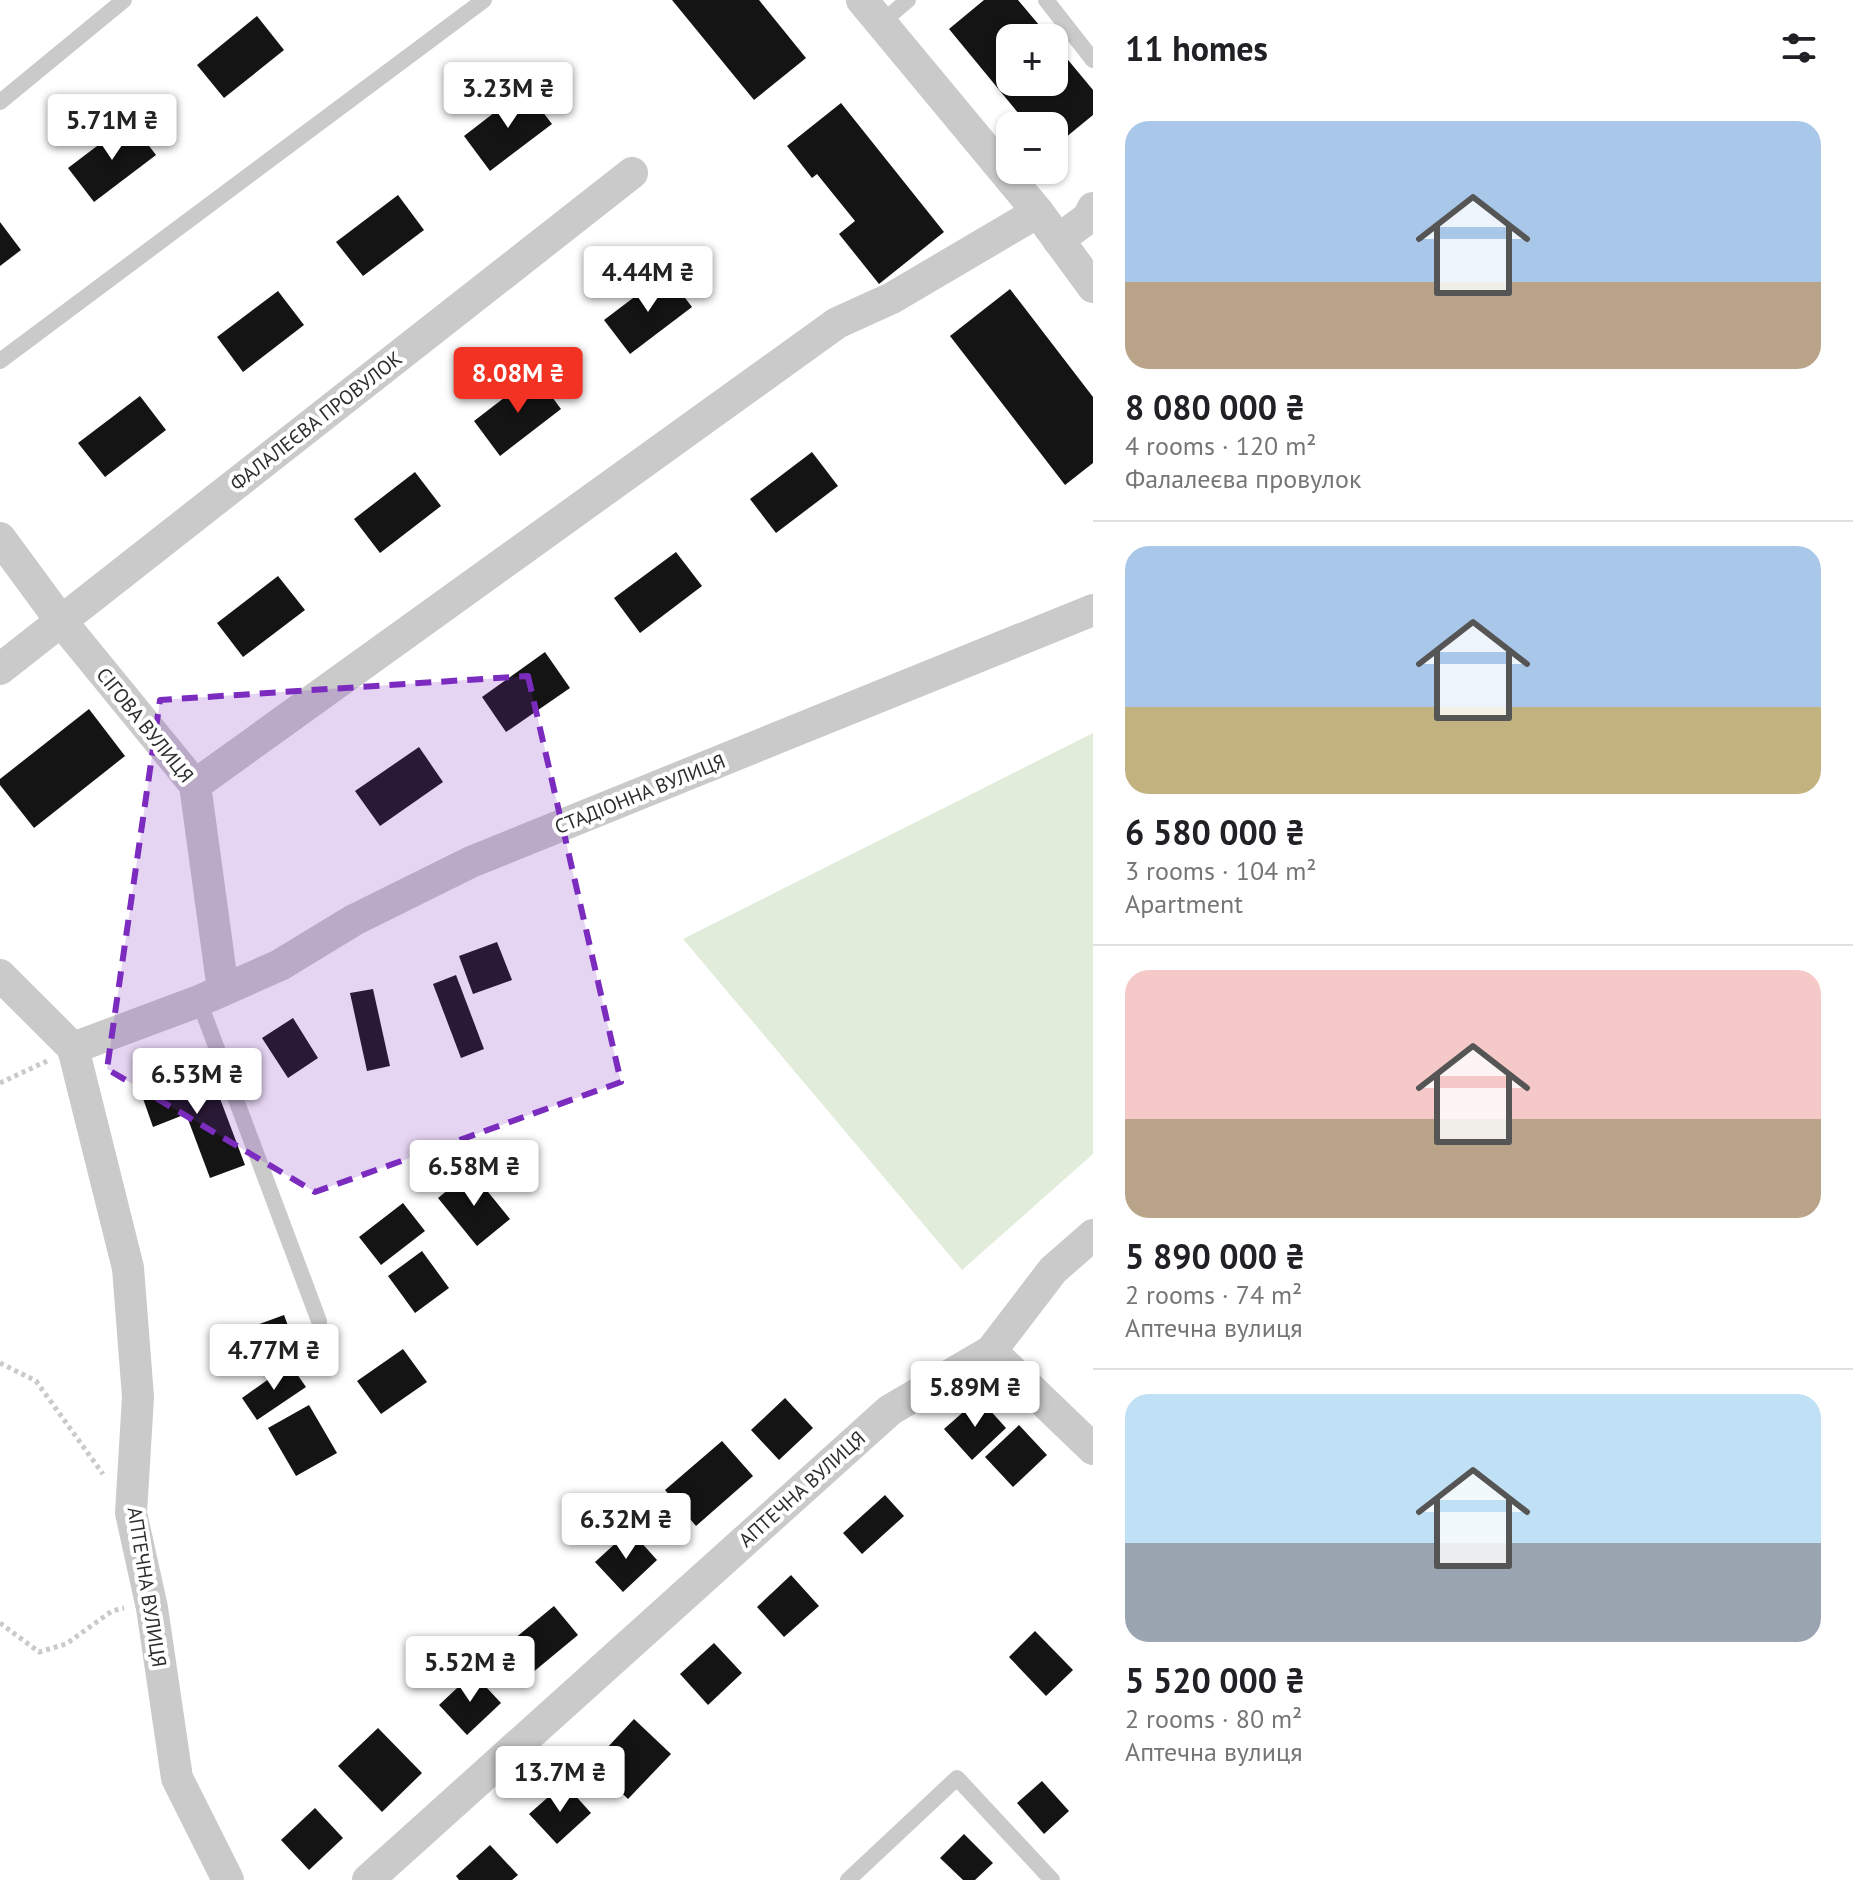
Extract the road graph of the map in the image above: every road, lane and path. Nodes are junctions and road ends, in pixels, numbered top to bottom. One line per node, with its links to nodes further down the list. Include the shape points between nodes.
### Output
1 (124, 0): 7 (lane)
2 (484, 0): 13 (lane)
3 (908, 0): 5 (lane)
4 (1046, 0): 6 (lane)
5 (872, 11): 10 (street)
6 (1093, 60)
7 (0, 102)
8 (632, 173): 16 (street, ФАЛАЛЕЄВА ПРОВУЛОК)
9 (1093, 208): 11 (street, via 1088,218)
10 (1038, 212): 11 (street); 18 (street, via 892,298 837,323)
11 (1058, 240): 12 (street)
12 (1093, 287)
13 (0, 361)
14 (0, 538): 16 (street, СІГОВА ВУЛИЦЯ)
15 (1093, 610): 20 (street, СТАДІОННА ВУЛИЦЯ, via 471,862 354,920 280,965)
16 (61, 621): 17 (street, ФАЛАЛЕЄВА ПРОВУЛОК); 18 (street, СІГОВА ВУЛИЦЯ)
17 (0, 669)
18 (195, 785): 20 (street, СІГОВА ВУЛИЦЯ)
19 (0, 975): 21 (street)
20 (211, 996): 21 (street, СТАДІОННА ВУЛИЦЯ); 24 (lane)
21 (73, 1048): 22 (path); 28 (street, АПТЕЧНА ВУЛИЦЯ, via 128,1268 138,1397)
22 (0, 1083)
23 (1093, 1235): 25 (street, АПТЕЧНА ВУЛИЦЯ, via 1053,1270)
24 (319, 1321)
25 (991, 1351): 27 (street); 32 (street, АПТЕЧНА ВУЛИЦЯ, via 890,1410)
26 (0, 1363): 28 (path, via 36,1381)
27 (1093, 1449)
28 (131, 1513): 29 (street, АПТЕЧНА ВУЛИЦЯ)
29 (152, 1608): 30 (path, via 112,1611 66,1644 39,1652); 31 (street, АПТЕЧНА ВУЛИЦЯ, via 177,1778)
30 (0, 1623)
31 (228, 1880)
32 (368, 1880)
33 (848, 1880): 34 (lane, via 957,1778)
34 (1052, 1880)

